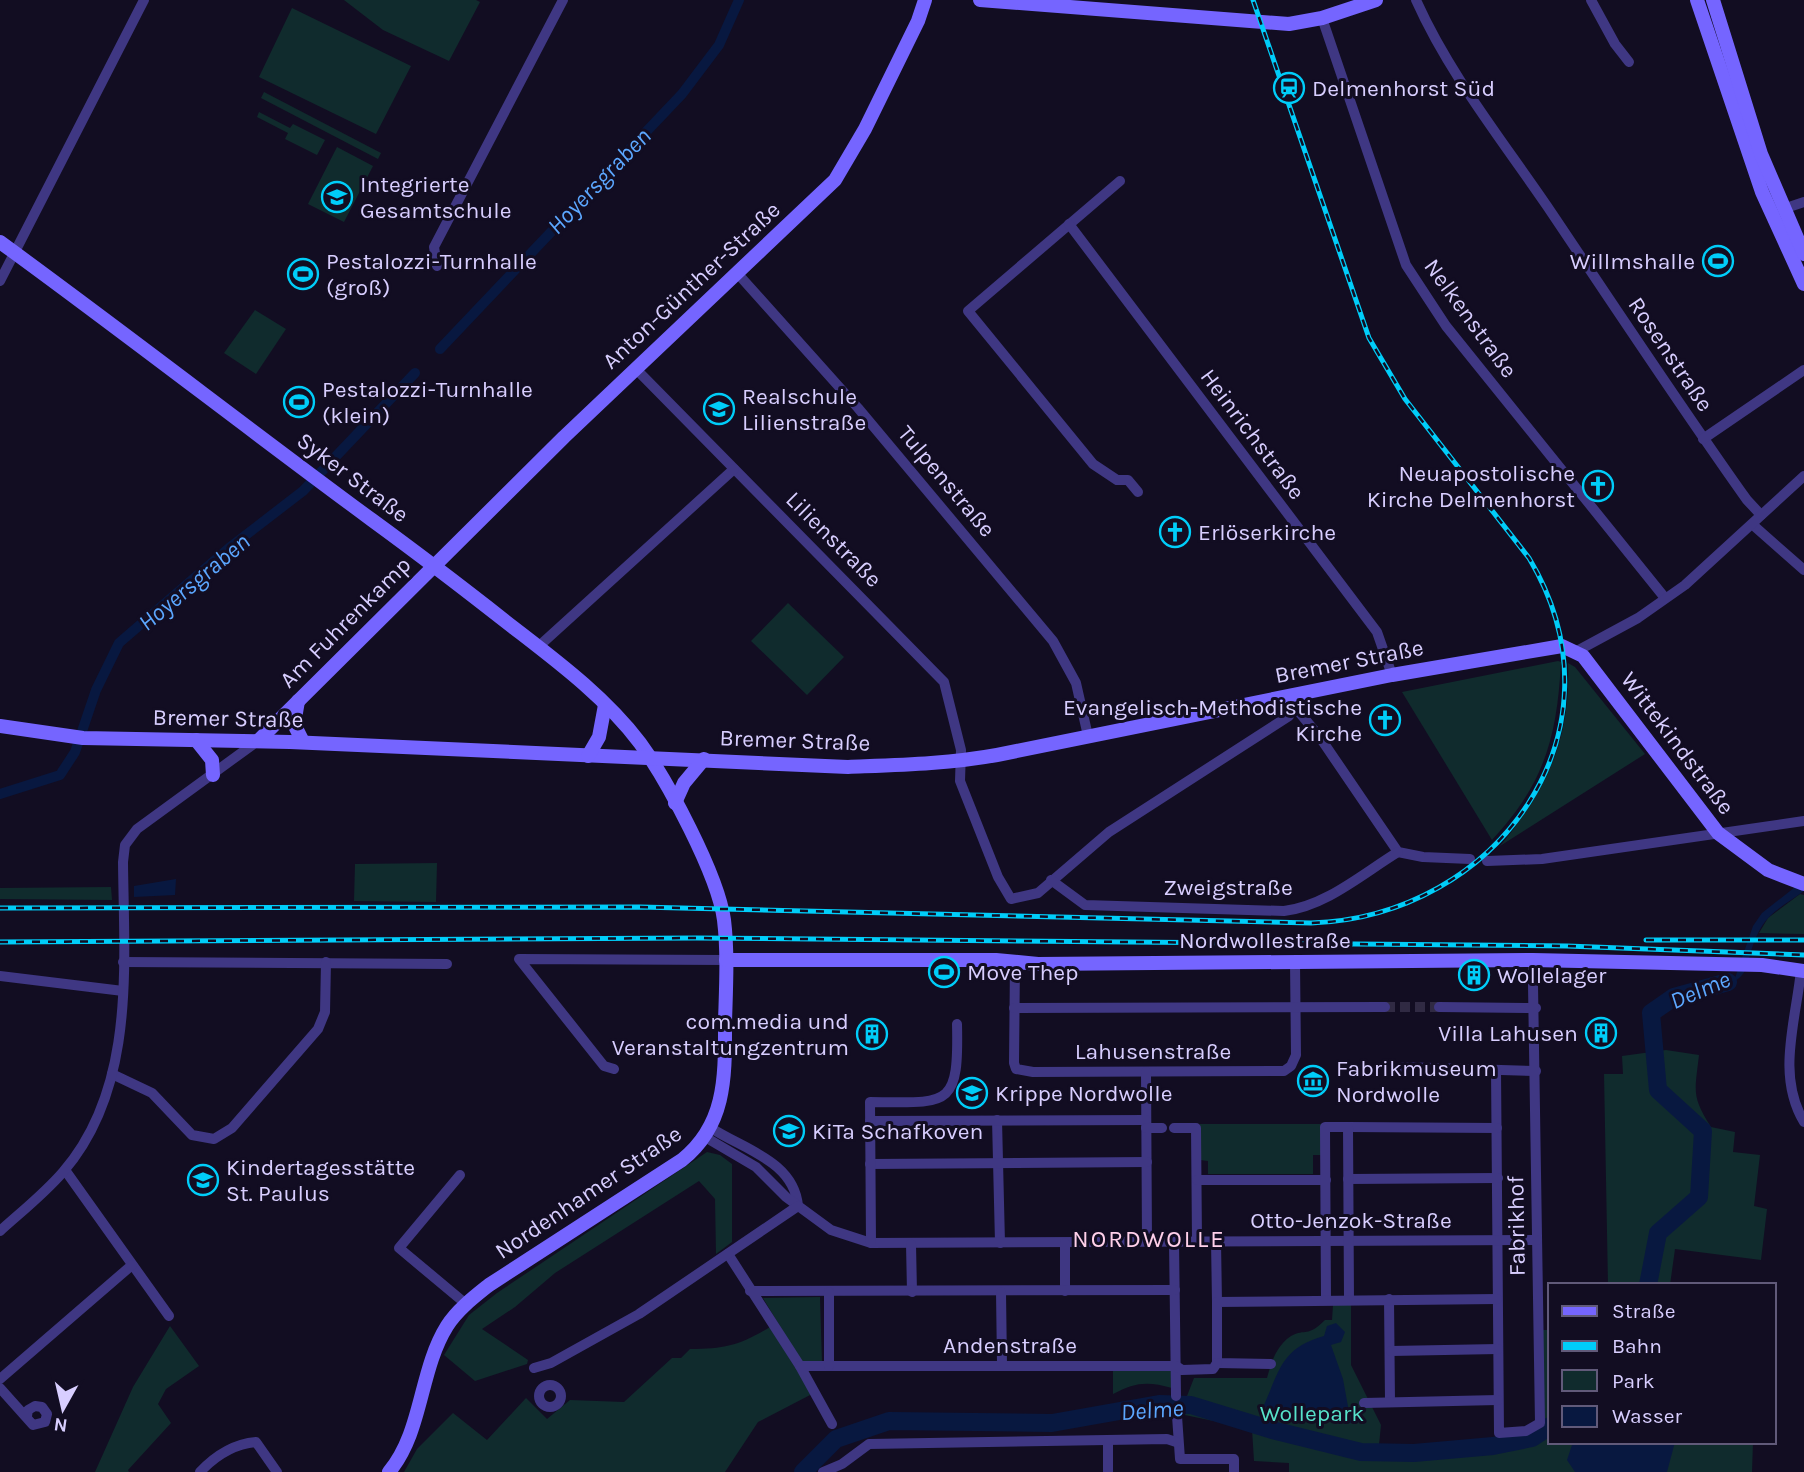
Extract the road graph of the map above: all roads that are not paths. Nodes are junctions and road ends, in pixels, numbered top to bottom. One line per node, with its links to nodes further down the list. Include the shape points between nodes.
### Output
1 (144, 0): 18 (street)
2 (563, 0): 20 (street, via 434,247)
3 (925, 0): 21 (main road, Anton-Günther-Straße, via 843,170)
4 (979, 0): 11 (main road, via 1261,23)
5 (1376, 0): 10 (main road)
6 (1416, 0): 26 (street, Rosenstraße, via 1464,85)
7 (1591, 0): 12 (street)
8 (1697, 0): 23 (main road, via 1762,192)
9 (1713, 0): 15 (main road)
10 (1343, 6): 11 (main road)
11 (1322, 18): 34 (street, Nelkenstraße, via 1406,265 1447,326)
12 (1629, 62)
13 (1120, 181): 16 (street)
14 (1804, 202): 15 (street)
15 (1783, 209): 19 (main road)
16 (1069, 224): 29 (street, via 968,311 1093,464 1117,481 1128,480); 37 (street, Heinrichstraße, via 1377,632)
17 (0, 242): 18 (main road, Syker Straße)
18 (14, 253): 22 (street); 32 (main road, Syker Straße)
19 (1804, 254)
20 (437, 266)
21 (738, 274): 24 (main road, Anton-Günther-Straße); 42 (street, Tulpenstraße, via 858,408 1053,641 1076,683)
22 (0, 281)
23 (1804, 284)
24 (635, 368): 27 (street, Lilienstraße); 32 (main road, Anton-Günther-Straße)
25 (1804, 370): 26 (street)
26 (1703, 439): 30 (street, Rosenstraße)
27 (734, 469): 35 (street); 49 (street, Lilienstraße, via 944,682)
28 (1804, 476): 30 (street)
29 (1138, 492)
30 (1762, 515): 31 (street)
31 (1753, 525): 33 (street); 34 (street)
32 (433, 565): 35 (main road, Syker Straße); 38 (main road, Am Fuhrenkamp)
33 (1804, 570)
34 (1665, 598): 36 (street)
35 (538, 647): 40 (main road, Syker Straße)
36 (1580, 654): 37 (main road, Bremer Straße, via 1550,646); 54 (main road, Wittekindstraße)
37 (1392, 675): 39 (main road, Bremer Straße)
38 (299, 699): 44 (main road, Am Fuhrenkamp); 45 (main road, via 294,724)
39 (1294, 701): 42 (main road, Bremer Straße); 55 (street); 59 (street, via 1289,716 1109,832)
40 (605, 705): 46 (main road, via 599,737); 47 (main road, Syker Straße)
41 (0, 726): 43 (main road, Bremer Straße, via 77,738)
42 (1088, 736): 49 (main road, Bremer Straße)
43 (197, 740): 44 (main road, Bremer Straße); 50 (main road, via 212,760)
44 (259, 740): 45 (main road, Bremer Straße); 50 (street)
45 (303, 742): 46 (main road, Bremer Straße)
46 (588, 756): 47 (main road, Bremer Straße)
47 (649, 757): 48 (main road, Bremer Straße); 51 (main road, Nordenhamer Straße)
48 (704, 760): 49 (main road, Bremer Straße, via 848,767); 51 (main road, via 684,782)
49 (961, 762): 59 (street, Lilienstraße, via 960,781 998,877 1012,899 1038,893)
50 (213, 775): 63 (street, via 128,839 123,863)
51 (675, 803): 61 (main road, Nordenhamer Straße, via 712,877 724,920)
52 (1804, 821): 53 (street)
53 (1749, 830): 54 (street); 56 (street, Wittekindstraße)
54 (1718, 833): 56 (main road, Wittekindstraße); 58 (street, via 1542,859)
55 (1398, 852): 57 (street); 59 (street, Zweigstraße, via 1325,899 1284,911 1085,905)
56 (1743, 852): 60 (main road, Wittekindstraße, via 1768,870)
57 (1470, 859)
58 (1487, 860)
59 (1052, 880)
60 (1798, 882)
61 (726, 960): 62 (main road, Nordwollestraße); 78 (street, via 519,960 604,1066); 89 (main road, Nordenhamer Straße, via 723,1090)
62 (1015, 961): 65 (main road, Nordwollestraße); 74 (street, Lahusenstraße)
63 (123, 962): 64 (street); 70 (street)
64 (326, 962): 66 (street); 82 (street, via 325,1012 318,1029 232,1128 214,1139 192,1135 152,1093)
65 (1296, 962): 67 (main road, Nordwollestraße, via 1737,964); 71 (street, Lahusenstraße)
66 (447, 964)
67 (1803, 970): 85 (street, via 1787,1073)
68 (0, 976): 70 (street)
69 (1533, 985): 75 (street, Fabrikhof)
70 (123, 992): 82 (street)
71 (1296, 1007): 72 (street); 74 (street); 81 (street, Lahusenstraße, via 1296,1060 1284,1071)
72 (1385, 1007)
73 (1439, 1007): 75 (street)
74 (1014, 1008): 81 (street, Lahusenstraße, via 1016,1069)
75 (1536, 1008): 80 (street, Fabrikhof)
76 (957, 1024): 84 (street, via 956,1080 945,1096 926,1103 870,1102)
77 (1401, 1068): 79 (street)
78 (614, 1069)
79 (1496, 1070): 80 (street); 88 (street)
80 (1536, 1071): 102 (street, Fabrikhof)
81 (1146, 1072): 86 (street)
82 (112, 1074): 93 (street, via 96,1119)
83 (997, 1120): 84 (street); 86 (street); 91 (street)
84 (870, 1121): 92 (street)
85 (1804, 1122)
86 (1146, 1124): 90 (street); 98 (street, via 1196,1128)
87 (1348, 1127): 88 (street); 96 (street); 97 (street, via 1325,1127)
88 (1497, 1128): 95 (street)
89 (708, 1133): 99 (street, Otto-Jenzok-Straße, via 756,1167); 126 (main road, Nordenhamer Straße, via 682,1160)
90 (1147, 1162): 91 (street); 103 (street)
91 (997, 1163): 92 (street); 110 (street)
92 (870, 1164): 109 (street)
93 (65, 1170): 100 (street); 114 (street)
94 (460, 1175): 126 (street, via 399,1248)
95 (1497, 1178): 96 (street); 101 (street)
96 (1348, 1179): 108 (street)
97 (1326, 1180): 98 (street); 107 (street)
98 (1196, 1181): 105 (street)
99 (798, 1206): 109 (street, Otto-Jenzok-Straße, via 831,1230); 113 (street)
100 (0, 1231)
101 (1497, 1240): 102 (street, Otto-Jenzok-Straße); 108 (street, Otto-Jenzok-Straße); 123 (street)
102 (1537, 1240): 142 (street, Fabrikhof, via 1540,1423 1526,1431 1499,1433)
103 (1147, 1241): 104 (street, Otto-Jenzok-Straße); 111 (street, Otto-Jenzok-Straße)
104 (1174, 1241): 105 (street, Otto-Jenzok-Straße); 115 (street)
105 (1197, 1241): 106 (street, Otto-Jenzok-Straße)
106 (1216, 1241): 107 (street, Otto-Jenzok-Straße); 125 (street)
107 (1326, 1241): 108 (street, Otto-Jenzok-Straße); 124 (street)
108 (1348, 1241): 121 (street)
109 (871, 1243): 112 (street, Otto-Jenzok-Straße)
110 (1000, 1243): 111 (street, Otto-Jenzok-Straße); 112 (street, Otto-Jenzok-Straße)
111 (1065, 1243): 117 (street)
112 (911, 1244): 119 (street)
113 (728, 1254): 116 (street); 130 (street, via 639,1314)
114 (132, 1265): 127 (street); 138 (street)
115 (1175, 1290): 117 (street); 136 (street)
116 (750, 1291): 118 (street); 134 (street)
117 (1065, 1291): 120 (street)
118 (829, 1292): 119 (street); 135 (street)
119 (912, 1292): 120 (street)
120 (1001, 1292): 133 (street)
121 (1349, 1299): 122 (street); 124 (street)
122 (1389, 1299): 123 (street); 129 (street)
123 (1497, 1299): 128 (street)
124 (1326, 1300): 125 (street)
125 (1217, 1302): 131 (street)
126 (466, 1304): 154 (main road, Nordenhamer Straße, via 438,1344 406,1440)
127 (169, 1316)
128 (1498, 1349): 129 (street); 142 (street)
129 (1391, 1351): 143 (street)
130 (551, 1363): 137 (street); 139 (street)
131 (1217, 1363): 132 (street); 136 (street, Andenstraße, via 1213,1369 1182,1370)
132 (1271, 1364)
133 (1002, 1365): 135 (street, Andenstraße); 136 (street, Andenstraße)
134 (800, 1366): 135 (street, Andenstraße); 147 (street)
135 (829, 1366)
136 (1176, 1366): 141 (street)
137 (534, 1368)
138 (0, 1379)
139 (548, 1386)
140 (0, 1388): 145 (street)
141 (1177, 1396)
142 (1498, 1400): 143 (street)
143 (1390, 1402): 144 (street)
144 (1364, 1403)
145 (27, 1416)
146 (1177, 1416): 149 (street)
147 (832, 1424)
148 (1108, 1441): 149 (street); 151 (street, via 869,1444); 156 (street)
149 (1176, 1442): 150 (street)
150 (1180, 1459): 157 (street); 158 (street, via 1234,1459)
151 (843, 1468): 155 (street)
152 (200, 1472): 153 (street, via 238,1443 256,1442)
153 (277, 1472)
154 (389, 1472)
155 (823, 1472)
156 (1108, 1472)
157 (1179, 1472)
158 (1234, 1472)

